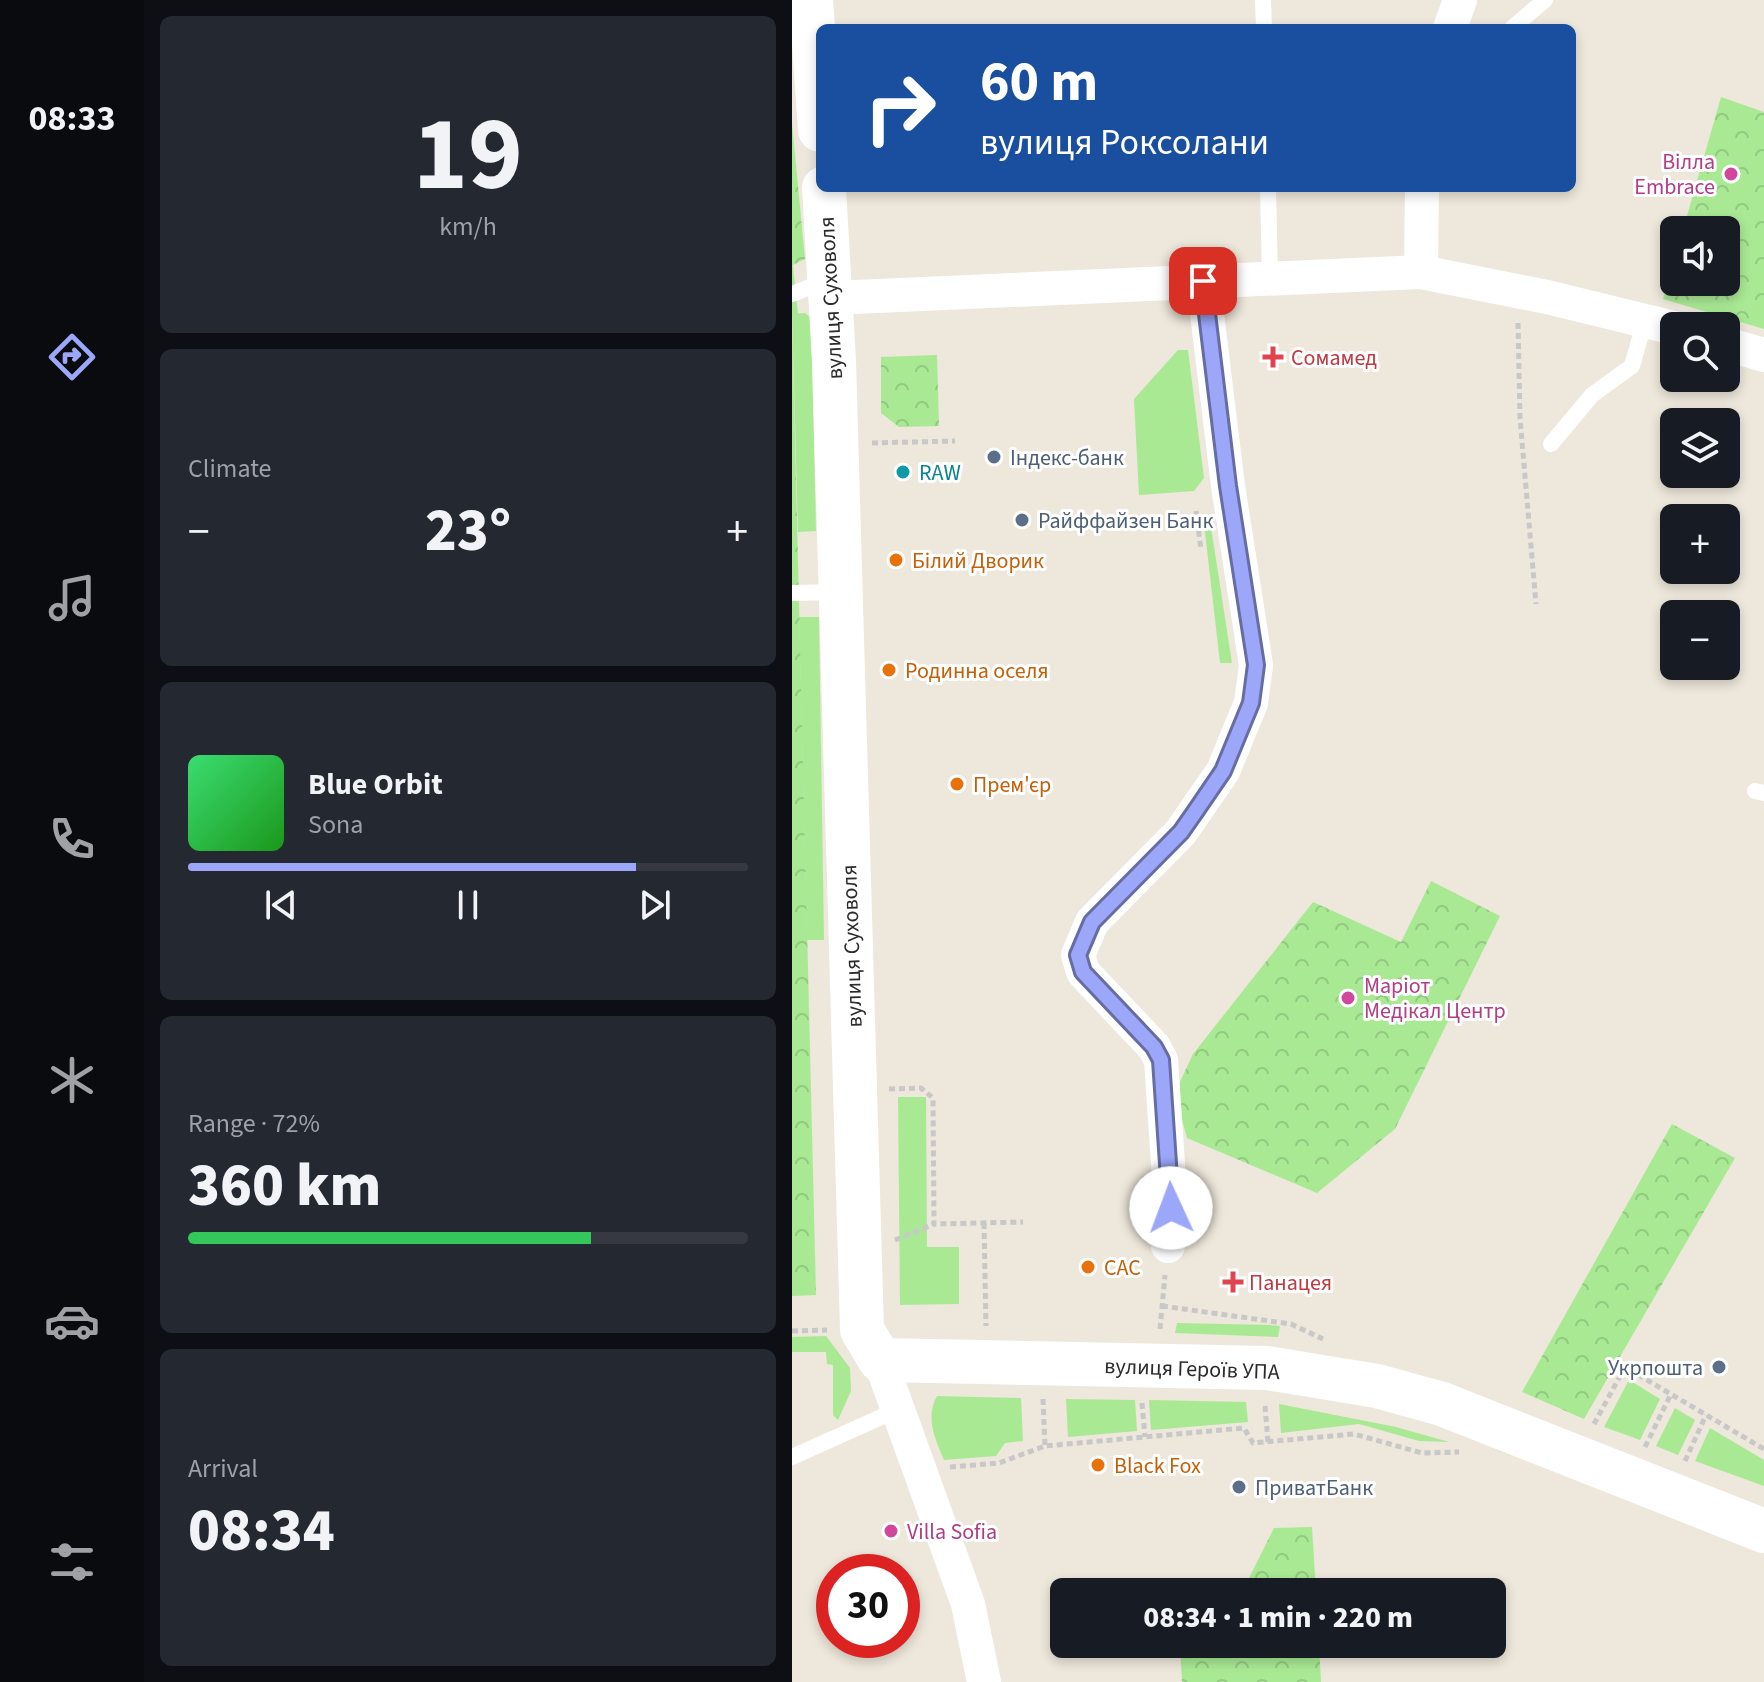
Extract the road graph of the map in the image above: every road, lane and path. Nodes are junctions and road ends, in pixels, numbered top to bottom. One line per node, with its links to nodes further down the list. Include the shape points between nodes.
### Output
1 (811, 0): 8 (street)
2 (1263, 0): 5 (lane)
3 (1460, 0): 6 (street)
4 (1545, 0): 7 (lane)
5 (1264, 24)
6 (1451, 24)
7 (1517, 24)
8 (816, 72)
9 (824, 192): 15 (street, вулиця Суховоля)
10 (1268, 192): 13 (lane)
11 (1422, 192): 12 (street)
12 (1421, 272): 13 (street); 17 (street)
13 (1270, 278): 14 (street)
14 (1203, 281): 15 (street); 33 (street, via 1256,665 1251,703 1223,771 1189,820 1092,922 1078,955 1083,972 1161,1060 1171,1208)
15 (818, 290): 25 (street, вулиця Суховоля)
16 (1518, 322): 27 (path)
17 (1660, 324): 22 (lane, via 1632,366 1592,395)
18 (1740, 348): 19 (street)
19 (1764, 355)
20 (955, 441): 21 (path)
21 (865, 443)
22 (1551, 444)
23 (1197, 515): 24 (path)
24 (1201, 550)
25 (841, 592): 26 (lane); 40 (street, вулиця Суховоля, via 862,1330)
26 (792, 593)
27 (1536, 604)
28 (884, 1093): 31 (path, via 891,1088 921,1088 933,1098)
29 (1023, 1222): 30 (path)
30 (984, 1223): 31 (path); 37 (path)
31 (934, 1224): 32 (path)
32 (891, 1242)
33 (1168, 1246): 34 (path)
34 (1162, 1306): 38 (path); 39 (path, via 1291,1324)
35 (838, 1330): 36 (path)
36 (792, 1331)
37 (986, 1333)
38 (1160, 1337)
39 (1327, 1341)
40 (880, 1360): 45 (street, вулиця Суховоля); 57 (street, вулиця Героїв УПА, via 1267,1368 1377,1386 1442,1404)
41 (1043, 1392): 50 (path)
42 (1141, 1394): 48 (path)
43 (1671, 1394): 46 (path); 47 (path, via 1625,1367); 53 (path)
44 (1265, 1408): 49 (path)
45 (897, 1410): 54 (lane); 58 (street, вулиця Суховоля, via 968,1604)
46 (1706, 1415): 51 (path); 55 (path)
47 (1590, 1432)
48 (1145, 1437): 49 (path, via 1244,1428 1252,1443); 50 (path)
49 (1268, 1442): 52 (path, via 1354,1434 1422,1453)
50 (1045, 1446): 56 (path, via 999,1463)
51 (1764, 1449)
52 (1466, 1452)
53 (1643, 1452)
54 (792, 1457)
55 (1682, 1467)
56 (940, 1468)
57 (1764, 1531)
58 (984, 1682)

